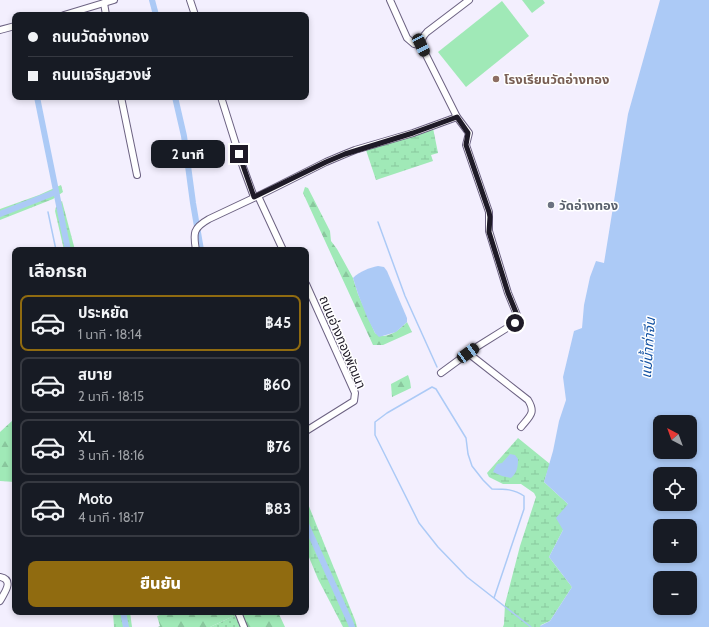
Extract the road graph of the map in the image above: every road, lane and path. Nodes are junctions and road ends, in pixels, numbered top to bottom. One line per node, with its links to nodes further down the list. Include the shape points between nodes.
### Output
1 (114, 0): 5 (street)
2 (190, 0): 8 (street)
3 (390, 0): 11 (street, via 407,38 414,44)
4 (469, 0): 11 (street, via 427,32)
5 (104, 3): 6 (street); 7 (street)
6 (74, 12)
7 (106, 12)
8 (194, 12)
9 (12, 27): 10 (street)
10 (0, 30)
11 (421, 45): 14 (street)
12 (122, 100): 15 (street)
13 (222, 100): 16 (street, via 243,167)
14 (457, 117): 16 (street, via 345,154); 20 (street, via 468,133 466,145 489,212 489,232 517,315 515,323)
15 (137, 175)
16 (256, 196): 17 (street, via 199,225 194,231); 18 (street)
17 (195, 247)
18 (282, 247)
19 (309, 291): 23 (street, ถนนอ่างทองพัฒนา, via 355,392 354,401)
20 (468, 353): 21 (street); 22 (street, via 528,400 532,411)
21 (441, 373)
22 (521, 427)
23 (309, 429)
24 (0, 577): 25 (street, via 8,583)
25 (0, 601)
26 (239, 615): 27 (street)
27 (244, 627)

